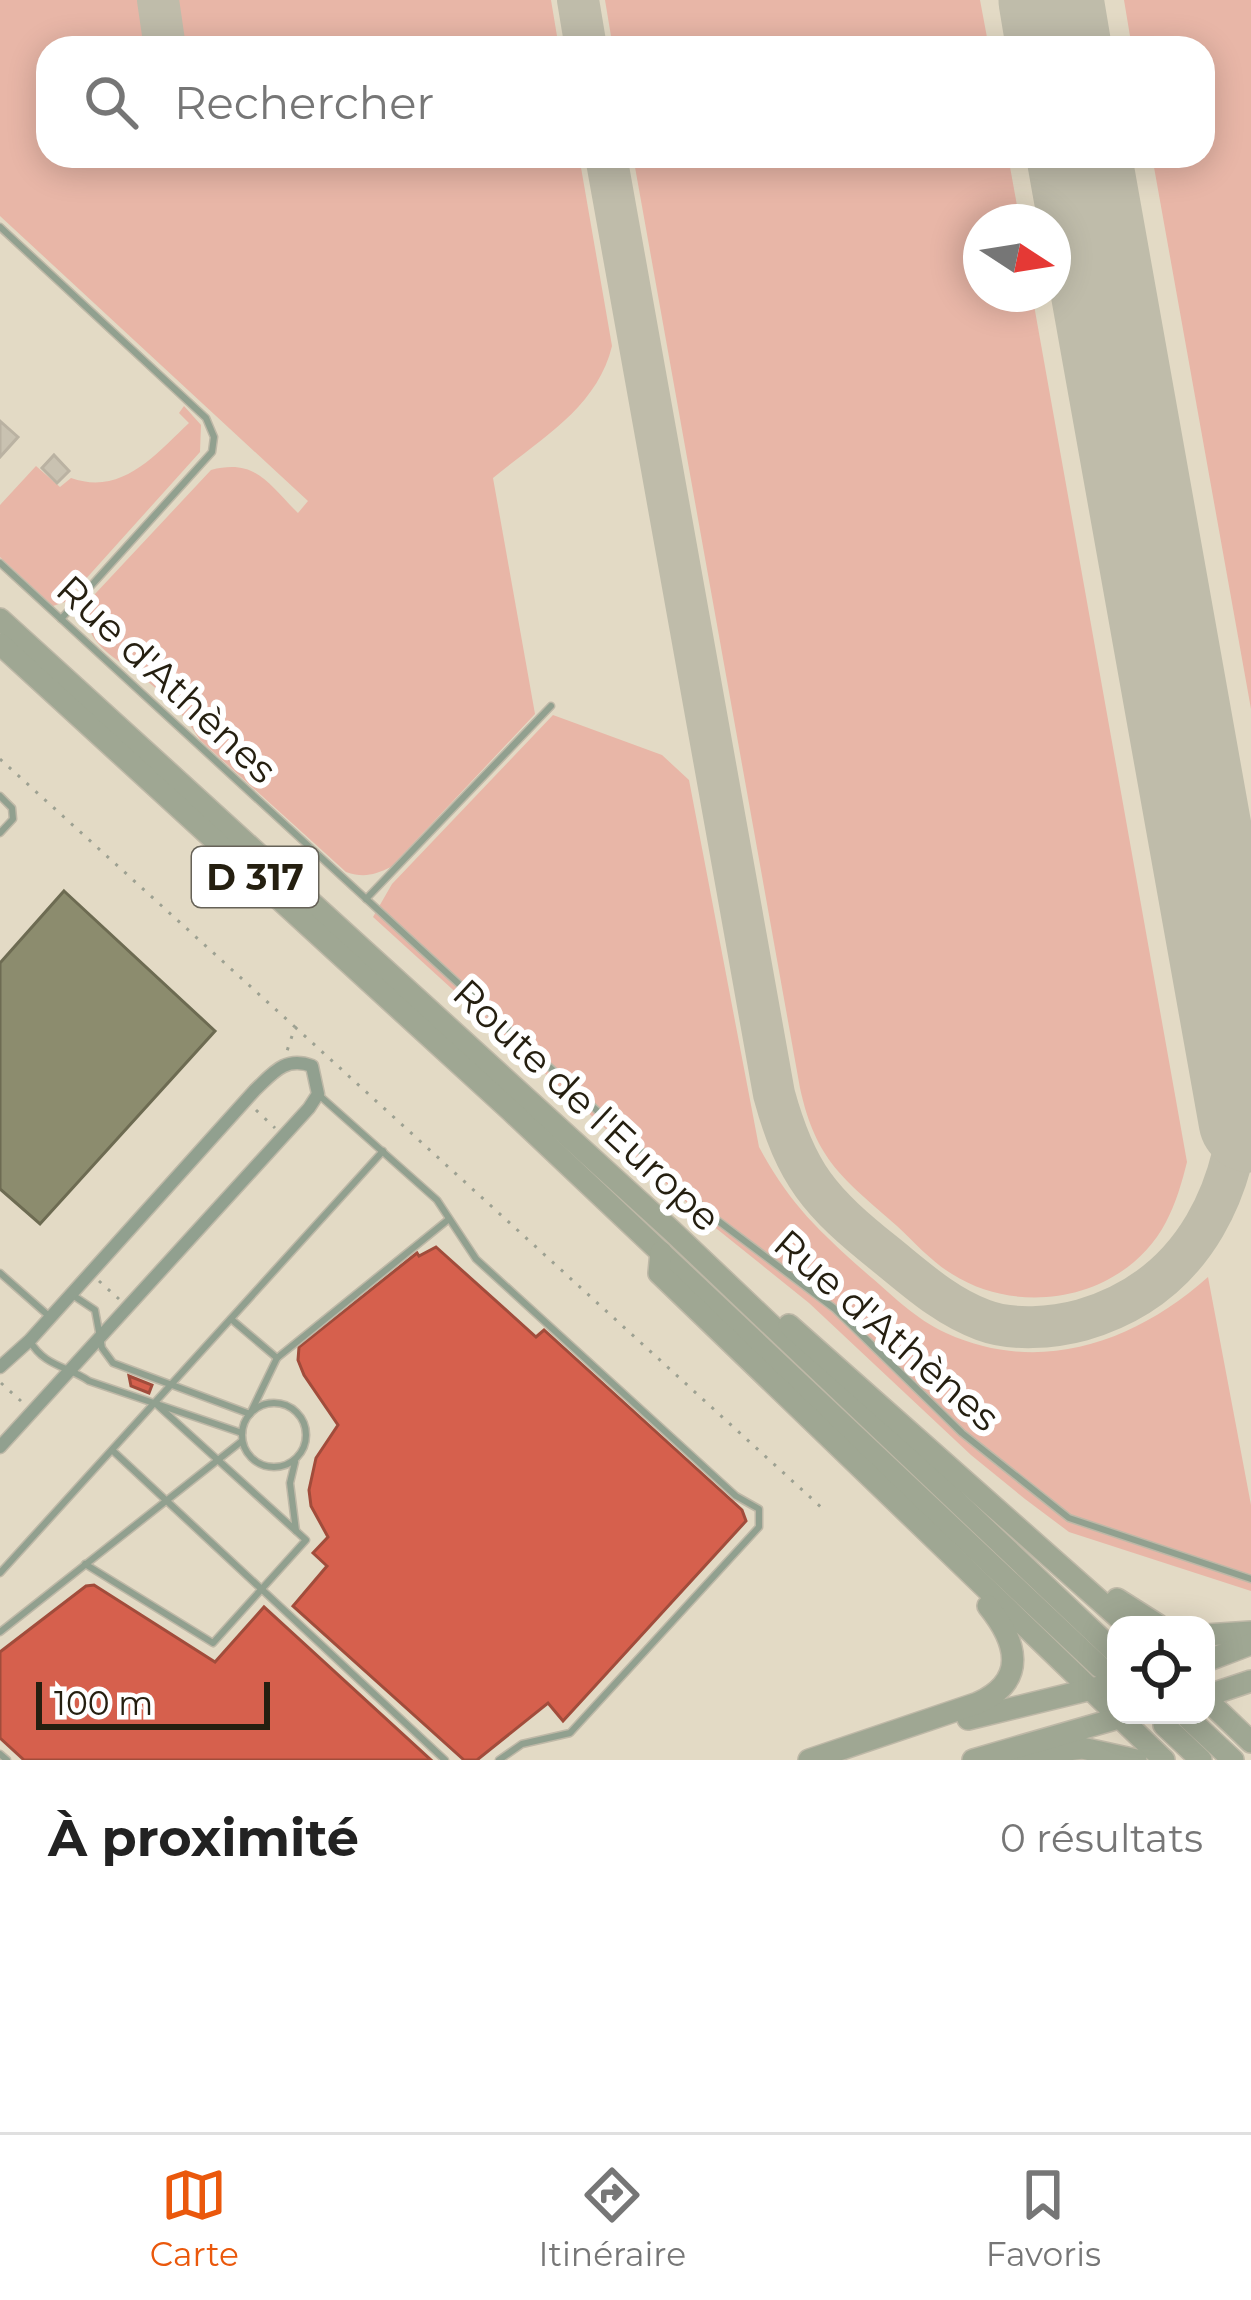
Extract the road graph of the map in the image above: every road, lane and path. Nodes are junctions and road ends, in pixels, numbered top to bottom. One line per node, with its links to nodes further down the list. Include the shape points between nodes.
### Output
1 (0, 227): 4 (lane, via 206,418 214,437 212,452)
2 (0, 563): 4 (lane, Rue d'Athènes)
3 (0, 619): 18 (main road, Route de l'Europe / D 317)
4 (61, 619): 10 (lane, Rue d'Athènes)
5 (0, 644): 19 (main road, Route de l'Europe / D 317)
6 (551, 706): 10 (lane)
7 (0, 759): 11 (path)
8 (0, 796): 9 (lane, via 13,819)
9 (0, 832)
10 (367, 899): 48 (lane, Rue d'Athènes, via 713,1217 835,1309 962,1433 1069,1518)
11 (295, 1027): 12 (path); 42 (path)
12 (283, 1064): 13 (street, via 312,1066); 14 (street)
13 (318, 1094): 15 (street); 16 (lane)
14 (246, 1100): 15 (path); 20 (street)
15 (284, 1135): 23 (street)
16 (383, 1151): 17 (lane); 25 (lane)
17 (448, 1219): 28 (lane); 73 (lane, via 476,1259 759,1509 759,1527 570,1733 522,1744)
18 (672, 1231): 43 (main road, via 689,1237); 57 (main road, Route de l'Europe / D 317)
19 (661, 1252): 44 (main road, via 659,1273); 58 (main road, Route de l'Europe / D 317)
20 (89, 1272): 22 (street); 23 (path)
21 (0, 1273): 24 (lane)
22 (71, 1294): 24 (street); 26 (lane, via 95,1310)
23 (126, 1306): 26 (street)
24 (50, 1317): 27 (street)
25 (231, 1318): 28 (lane); 32 (lane)
26 (100, 1335): 30 (street); 32 (lane, via 113,1363)
27 (29, 1340): 29 (street); 30 (lane, via 49,1364)
28 (277, 1358): 35 (lane)
29 (0, 1367)
30 (73, 1369): 33 (lane); 34 (street)
31 (0, 1382): 34 (path)
32 (172, 1385): 33 (lane); 35 (lane)
33 (154, 1403): 36 (lane); 38 (lane); 40 (lane)
34 (33, 1412): 37 (street)
35 (250, 1414): 36 (lane); 39 (lane, via 278,1403 296,1412 306,1441)
36 (242, 1437): 39 (lane, via 248,1454 266,1466); 40 (lane)
37 (0, 1448)
38 (112, 1450): 41 (lane); 47 (lane)
39 (296, 1459): 45 (lane)
40 (218, 1460): 41 (lane); 45 (lane)
41 (167, 1501): 46 (lane); 49 (lane)
42 (822, 1508)
43 (997, 1508): 50 (main road); 51 (main road)
44 (922, 1527): 61 (main road); 74 (main road, via 1006,1631 1014,1659 1007,1680 978,1703)
45 (296, 1531): 49 (lane, via 306,1540)
46 (86, 1564): 49 (lane, via 213,1643); 52 (lane)
47 (0, 1573)
48 (1251, 1579)
49 (262, 1589): 72 (lane)
50 (1117, 1616)
51 (1140, 1616)
52 (0, 1632)
53 (1251, 1632): 54 (main road)
54 (1215, 1634)
55 (1251, 1644): 56 (main road)
56 (1215, 1657)
57 (1107, 1664)
58 (1107, 1664)
59 (1107, 1672): 61 (main road)
60 (1251, 1681): 62 (main road)
61 (1089, 1689): 63 (main road); 74 (main road)
62 (1215, 1694)
63 (1107, 1703)
64 (1215, 1706): 69 (main road)
65 (1107, 1722): 75 (main road)
66 (1131, 1724): 78 (main road)
67 (1194, 1724): 80 (main road)
68 (1164, 1725): 79 (main road)
69 (1251, 1742)
70 (0, 1754): 71 (lane)
71 (7, 1760)
72 (445, 1760)
73 (499, 1760)
74 (813, 1760)
75 (973, 1760)
76 (995, 1760): 77 (main road, via 1070,1748)
77 (1136, 1760)
78 (1164, 1760)
79 (1201, 1760)
80 (1233, 1760)

